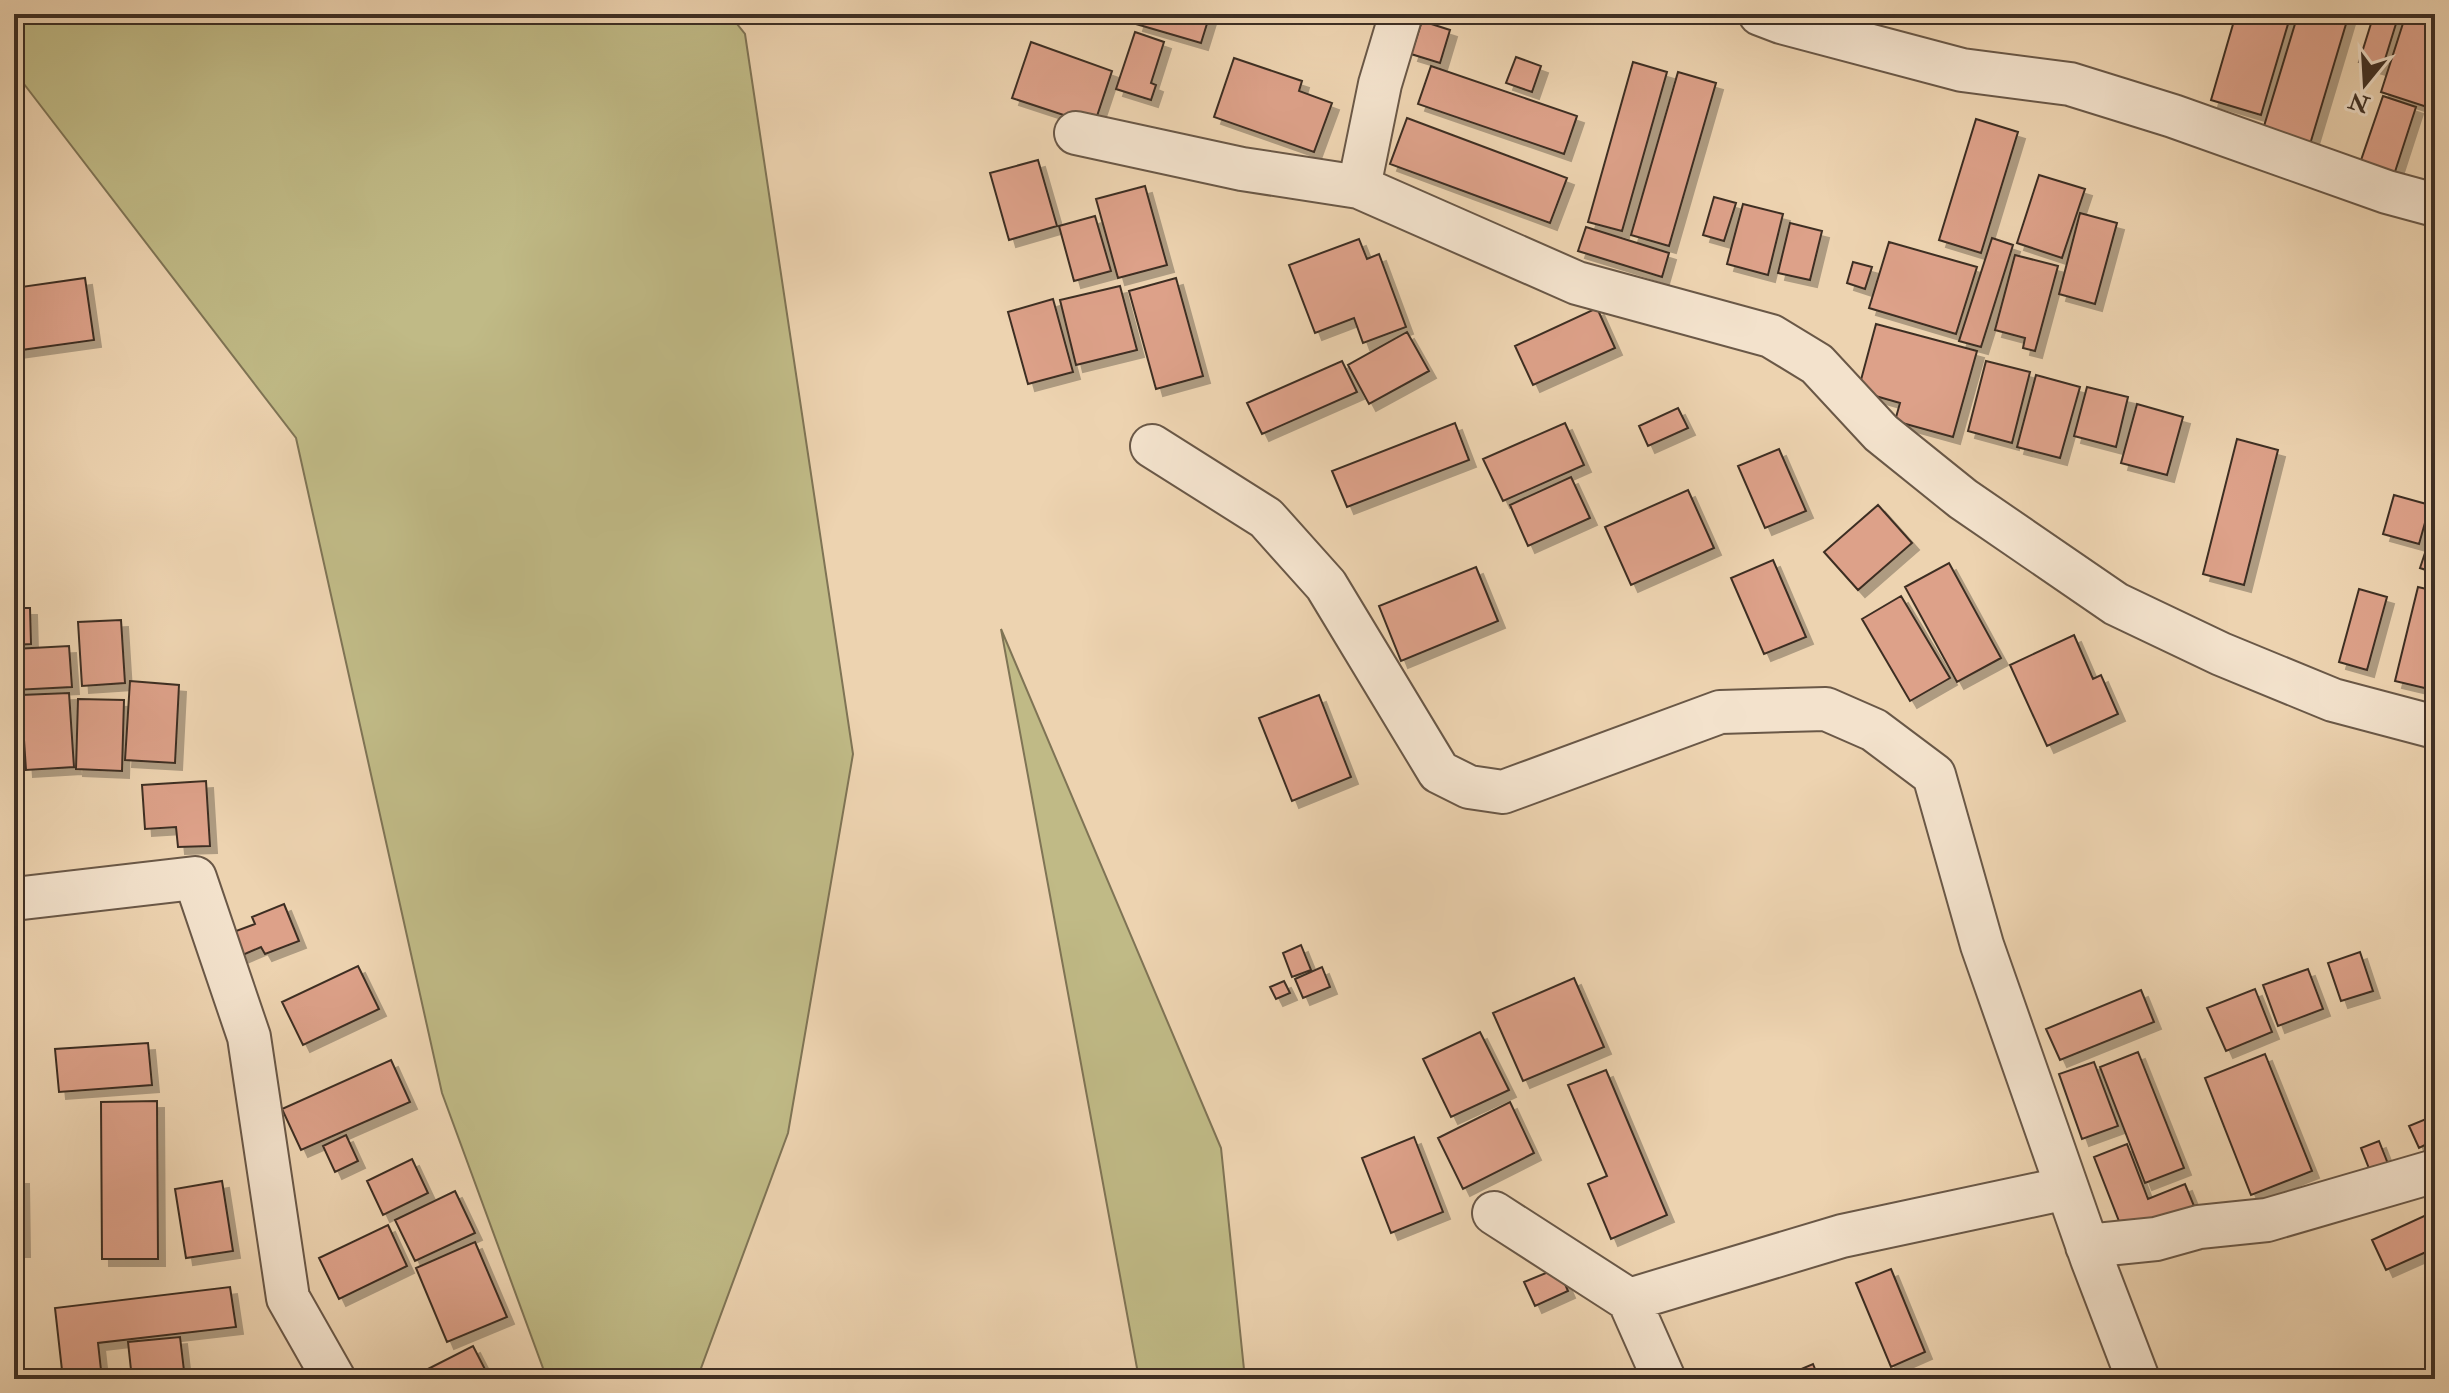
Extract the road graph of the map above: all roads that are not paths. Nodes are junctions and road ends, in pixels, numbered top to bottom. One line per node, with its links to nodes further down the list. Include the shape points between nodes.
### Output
1 (1401, 14): 4 (street)
2 (1760, 14): 5 (street, via 1962,70 2070,84)
3 (1076, 133): 4 (street, via 1242,169)
4 (1359, 187): 7 (street, via 1577,283 1771,336 1817,364 1881,433 1963,499 2116,604 2333,700)
5 (2435, 205)
6 (1152, 446): 10 (street, via 1266,518 1326,585 1439,772 1469,787 1503,792 1720,712 1826,709 1874,730 1934,775 1982,945)
7 (2435, 727)
8 (14, 899): 14 (street, via 195,878 249,1037 288,1298)
9 (2435, 1171): 12 (street, via 2267,1220)
10 (2067, 1188): 12 (street); 13 (street, via 1842,1236)
11 (1494, 1213): 13 (street)
12 (2087, 1246): 16 (street)
13 (1629, 1300): 15 (street)
14 (334, 1379)
15 (1664, 1379)
16 (2138, 1379)

